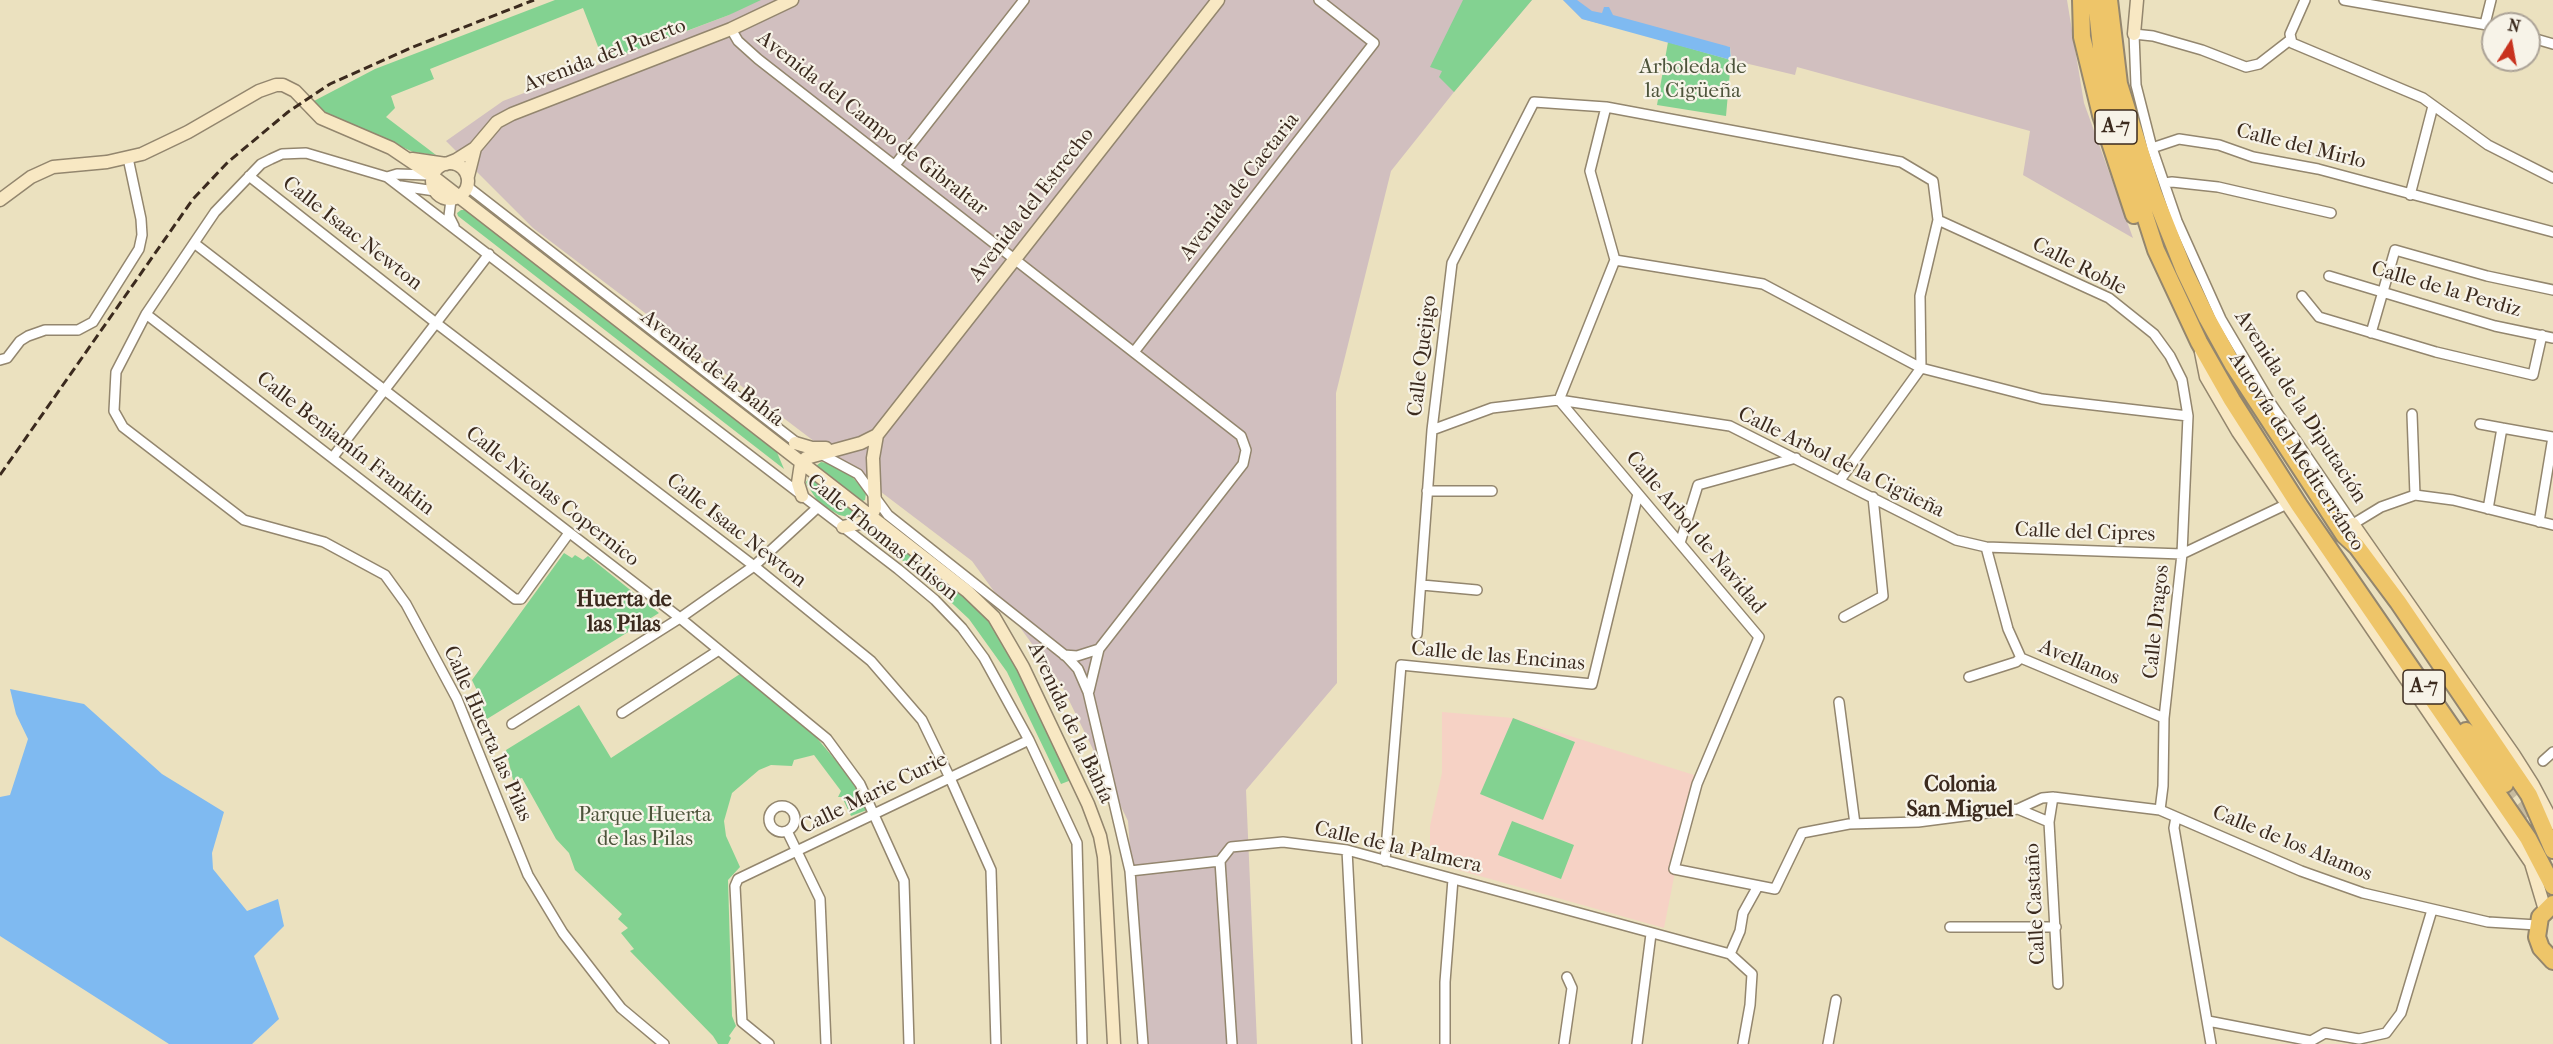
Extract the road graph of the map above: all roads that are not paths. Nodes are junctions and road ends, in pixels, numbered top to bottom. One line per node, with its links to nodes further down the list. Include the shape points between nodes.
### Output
1 (792, 0): 12 (street, Avenida del Puerto)
2 (1024, 0): 22 (street)
3 (1218, 0): 40 (street, Avenida del Estrecho)
4 (1319, 0): 51 (street, Avenida de Caetaria, via 1374,43)
5 (2081, 0): 38 (highway, via 2082,37 2101,115 2144,239)
6 (2096, 0): 38 (highway, Autovía del Mediterráneo / A-7, via 2104,76 2113,116)
7 (2109, 0): 83 (highway, Autovía del Mediterráneo / A-7, via 2119,84 2153,192 2184,270 2233,365)
8 (2137, 0): 13 (street)
9 (2305, 0): 14 (street)
10 (2344, 0): 11 (street)
11 (2481, 24)
12 (731, 29): 17 (street, Avenida del Puerto, via 512,114 497,122); 22 (street, Avenida del Campo de Gibraltar, via 758,59)
13 (2134, 34): 14 (street, via 2202,50 2246,67 2259,64); 18 (street, via 2136,85)
14 (2290, 40): 15 (street)
15 (2433, 106): 26 (street, via 2488,145); 31 (street)
16 (1606, 107): 34 (street, via 1901,162 1933,181); 41 (street, via 1590,171); 60 (street, Calle Quejigo, via 1534,102 1452,263)
17 (475, 148): 21 (street); 29 (street)
18 (2152, 148): 27 (street, Avenida de la Diputación); 31 (street, Calle del Mirlo, via 2179,139 2220,145 2253,157 2318,169)
19 (128, 158): 20 (street, Avenida de la Bahía, via 171,141 276,85 295,91 321,118); 32 (street, Avenida de la Bahía, via 47,169); 52 (street, via 142,235 139,249 93,322 78,330 45,330 28,336 8,358)
20 (408, 158): 21 (street); 23 (street, Avenida de la Bahía)
21 (446, 164): 23 (street); 29 (street, via 457,165)
22 (895, 165): 40 (street, Avenida del Campo de Gibraltar)
23 (431, 175): 25 (street); 29 (street, Avenida de la Bahía); 30 (street)
24 (249, 176): 25 (street, Calle Huerta las Pilas, via 261,164 282,154 306,153); 37 (street, Calle Huerta las Pilas, via 215,212); 47 (street, Calle Isaac Newton)
25 (387, 177): 28 (street)
26 (2553, 178)
27 (2164, 183): 33 (street, via 2218,187); 83 (street, Avenida de la Diputación, via 2195,264 2231,338)
28 (399, 185): 30 (street); 35 (street, Calle Thomas Edison)
29 (462, 190): 30 (street, via 442,197); 35 (street, via 448,207); 62 (street, Avenida de la Bahía); 67 (street, Avenida de la Bahía)
30 (435, 191)
31 (2410, 195): 36 (street, Calle del Mirlo)
32 (0, 200)
33 (2331, 213)
34 (1938, 220): 53 (street, via 1920,296); 57 (street, Calle Roble, via 2109,298 2154,334 2170,356 2182,380)
35 (454, 226): 39 (street, Calle Thomas Edison)
36 (2553, 232)
37 (194, 243): 46 (street, Calle Huerta las Pilas); 54 (street, Calle Nicolas Copernico)
38 (2156, 250): 75 (highway, Autovía del Mediterráneo / A-7, via 2199,342)
39 (489, 254): 47 (street); 73 (street, Calle Thomas Edison)
40 (1014, 259): 51 (street, Avenida del Campo de Gibraltar); 61 (street, Avenida del Estrecho)
41 (1616, 260): 53 (street, via 1762,284); 55 (street)
42 (2329, 276): 44 (street, Calle de la Perdiz)
43 (2553, 290): 44 (street, via 2395,250)
44 (2384, 291): 49 (street); 50 (street, Calle de la Perdiz, via 2495,326)
45 (2302, 296): 49 (street, via 2319,317)
46 (146, 314): 65 (street, Calle Benjamín Franklin); 139 (street, Calle Huerta las Pilas, via 116,372 114,411 123,428 244,520 324,542 385,576 406,604 457,699 528,875 563,933 621,1008)
47 (435, 323): 54 (street); 88 (street, Calle Isaac Newton)
48 (2553, 327): 50 (street)
49 (2372, 333): 50 (street, via 2533,375)
50 (2548, 337)
51 (1134, 352): 94 (street, Avenida del Campo de Gibraltar, via 1241,436 1245,457)
52 (0, 360)
53 (1921, 368): 57 (street, via 2042,399); 68 (street)
54 (384, 390): 65 (street); 84 (street, Calle Nicolas Copernico)
55 (1559, 400): 60 (street, Calle Arbol de la Cigüeña, via 1492,408); 66 (street, Calle Arbol de la Cigüeña, via 1730,426); 71 (street, Calle Arbol de Navidad)
56 (2412, 414): 72 (street)
57 (2188, 416): 87 (street, Calle Roble)
58 (2480, 424): 59 (street)
59 (2502, 428): 78 (street); 80 (street, via 2553,437)
60 (1432, 430): 69 (street, Calle Quejigo)
61 (877, 435): 63 (street); 76 (street, via 873,458)
62 (795, 443): 63 (street, via 812,448); 64 (street, Avenida de la Bahía)
63 (851, 446): 64 (street)
64 (822, 454): 67 (street); 76 (street, Avenida de la Bahía, via 858,474)
65 (333, 457): 84 (street, Calle Benjamín Franklin, via 514,598 521,599)
66 (1796, 458): 68 (street, Calle Arbol de la Cigüeña); 85 (street, via 1698,485)
67 (801, 463): 73 (street, via 798,483); 79 (street, Avenida de la Bahía)
68 (1840, 480): 74 (street, Calle Arbol de la Cigüeña)
69 (1427, 491): 70 (street); 89 (street, Calle Quejigo)
70 (1492, 491)
71 (1638, 494): 85 (street, Calle Arbol de Navidad); 123 (street, Calle de las Encinas, via 1592,684 1401,665)
72 (2415, 495): 78 (street, Avenida de la Diputación); 83 (street, Avenida de la Diputación, via 2381,507)
73 (802, 496): 77 (street, Calle Thomas Edison)
74 (1873, 497): 86 (street, Calle Arbol de la Cigüeña, via 1956,540); 91 (street, via 1882,596)
75 (2289, 497): 87 (street, Calle Dragos); 105 (highway, via 2305,501); 127 (highway, Autovía del Mediterráneo / A-7, via 2299,505 2528,838); 129 (street, via 2531,863)
76 (876, 499): 79 (street); 96 (street, Avenida de la Bahía, via 894,520)
77 (817, 508): 82 (street, Calle Thomas Edison); 88 (street)
78 (2488, 508): 80 (street, Avenida de la Diputación)
79 (871, 517): 82 (street); 145 (street, Avenida de la Bahía, via 967,591 994,617 1013,647 1089,804 1104,857)
80 (2540, 522): 81 (street, Avenida de la Diputación)
81 (2553, 525)
82 (843, 527): 104 (street, Calle Thomas Edison, via 935,600 962,628 984,658)
83 (2348, 529): 105 (highway, via 2351,553); 117 (street, via 2514,755); 120 (highway, Autovía del Mediterráneo / A-7, via 2523,786)
84 (569, 533): 92 (street, Calle Nicolas Copernico)
85 (1680, 543): 126 (street, Calle Arbol de Navidad, via 1759,637 1697,784 1674,869)
86 (1986, 547): 87 (street, Calle del Cipres); 97 (street, Avellanos, via 2008,629)
87 (2182, 554): 102 (street, Calle Dragos)
88 (754, 566): 92 (street); 108 (street, Calle Isaac Newton, via 871,661 921,720)
89 (1422, 585): 90 (street); 93 (street, Calle Quejigo)
90 (1477, 590)
91 (1844, 617)
92 (680, 618): 95 (street, Calle Nicolas Copernico); 103 (street)
93 (1417, 634)
94 (1100, 649): 96 (street, via 1077,656); 99 (street, Avenida del Campo de Gibraltar)
95 (719, 650): 101 (street); 113 (street, Calle Nicolas Copernico, via 827,739 861,784)
96 (1064, 655): 99 (street, Avenida de la Bahía, via 1078,669)
97 (2021, 658): 98 (street); 102 (street, Avellanos)
98 (1969, 677)
99 (1088, 692): 124 (street, Avenida de la Bahía)
100 (1839, 702): 116 (street)
101 (622, 713)
102 (2164, 718): 112 (street, Calle Dragos)
103 (512, 724)
104 (1029, 740): 108 (street, Calle Marie Curie); 144 (street, Calle Thomas Edison, via 1077,843)
105 (2484, 752): 109 (highway)
106 (2553, 752): 107 (street)
107 (2543, 761)
108 (950, 778): 113 (street, Calle Marie Curie); 143 (street, Calle Isaac Newton, via 990,870)
109 (2505, 784)
110 (2053, 797): 111 (street); 112 (street, Calle de los Alamos); 115 (street, Calle Castaño)
111 (2018, 809): 115 (street); 116 (street, via 1918,822)
112 (2160, 810): 114 (street, Calle de los Alamos)
113 (875, 814): 121 (street, Calle Marie Curie); 142 (street, Calle Nicolas Copernico, via 904,880)
114 (2176, 816): 128 (street, Calle de los Alamos, via 2301,871 2363,893); 138 (street, via 2174,828)
115 (2049, 822): 131 (street, Calle Castaño)
116 (1855, 824): 126 (street, via 1802,833 1775,890)
117 (2553, 824)
118 (787, 831): 121 (street)
119 (1347, 850): 122 (street, Calle de la Palmera, via 1273,843 1231,847); 123 (street, Calle de la Palmera); 148 (street)
120 (2553, 850)
121 (796, 851): 140 (street, Calle Marie Curie, via 736,882 742,1023); 141 (street, via 820,899)
122 (1221, 861): 124 (street, Calle de la Palmera); 147 (street)
123 (1384, 861): 125 (street, Calle de la Palmera)
124 (1130, 871): 146 (street)
125 (1453, 879): 132 (street, Calle de la Palmera); 149 (street, via 1445,982)
126 (1758, 886): 133 (street, via 1743,913)
127 (2553, 886)
128 (2432, 910): 129 (street, Calle de los Alamos, via 2488,922); 138 (street, via 2401,1013 2386,1033 2359,1039 2325,1033 2311,1041)
129 (2545, 913): 134 (highway, via 2537,937)
130 (1950, 927): 131 (street)
131 (2056, 927): 136 (street, Calle Castaño)
132 (1651, 934): 133 (street, Calle de la Palmera); 151 (street)
133 (1730, 954): 152 (street, Calle de la Palmera, via 1752,974)
134 (2553, 961)
135 (1567, 977): 150 (street, via 1572,988)
136 (2058, 984)
137 (1836, 1000): 153 (street)
138 (2208, 1021): 154 (street)
139 (664, 1044)
140 (769, 1044)
141 (826, 1044)
142 (909, 1044)
143 (996, 1044)
144 (1082, 1044)
145 (1114, 1044)
146 (1143, 1044)
147 (1232, 1044)
148 (1357, 1044)
149 (1445, 1044)
150 (1564, 1044)
151 (1637, 1044)
152 (1743, 1044)
153 (1828, 1044)
154 (2211, 1044)

